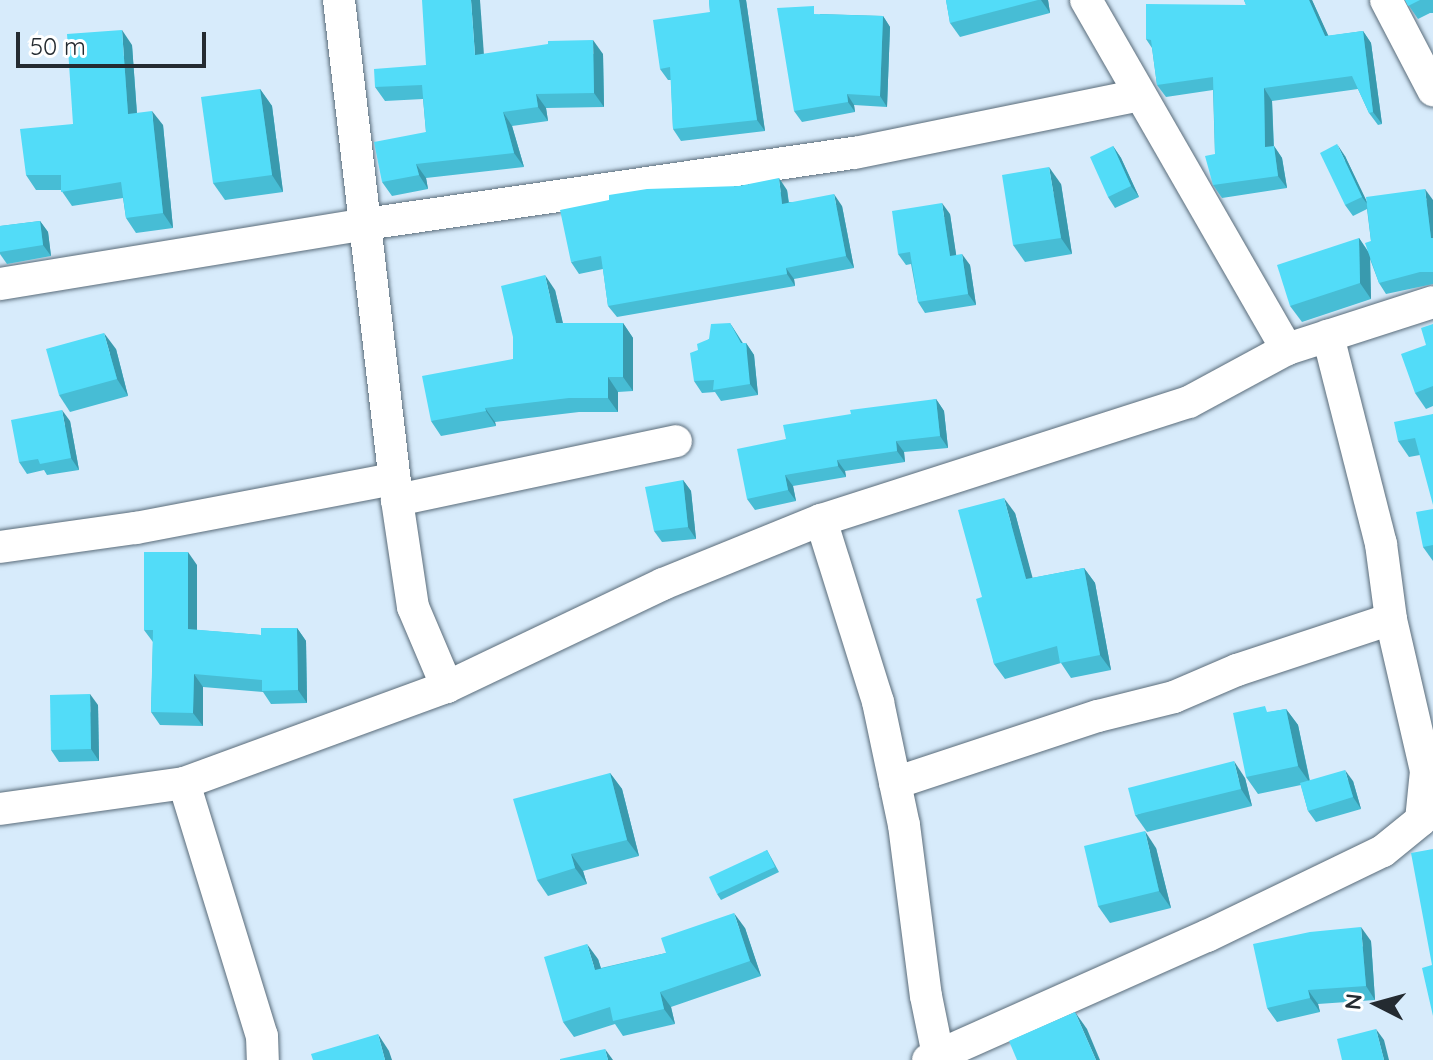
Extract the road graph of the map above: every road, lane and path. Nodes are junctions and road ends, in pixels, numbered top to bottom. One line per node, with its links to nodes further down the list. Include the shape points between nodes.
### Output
1 (339, 0): 6 (street)
2 (1086, 0): 5 (street)
3 (1386, 0): 4 (street)
4 (1433, 90)
5 (1139, 95): 6 (street, via 855,153); 10 (street)
6 (366, 224): 7 (street); 12 (street)
7 (0, 284)
8 (1433, 302): 9 (street)
9 (1328, 336): 10 (street); 15 (street, via 1381,544)
10 (1287, 349): 13 (street, via 1189,402)
11 (676, 441): 12 (street)
12 (396, 490): 14 (street); 16 (street, via 413,607)
13 (821, 520): 16 (street, via 663,584); 18 (street, via 878,702)
14 (0, 547)
15 (1391, 619): 18 (street, via 1237,670 1174,697 1098,716); 20 (street, via 1426,771 1421,820 1383,851)
16 (447, 687): 17 (street)
17 (184, 783): 19 (street); 21 (street, via 262,1036)
18 (895, 783): 20 (street)
19 (0, 809)
20 (935, 1058)
21 (263, 1060)

